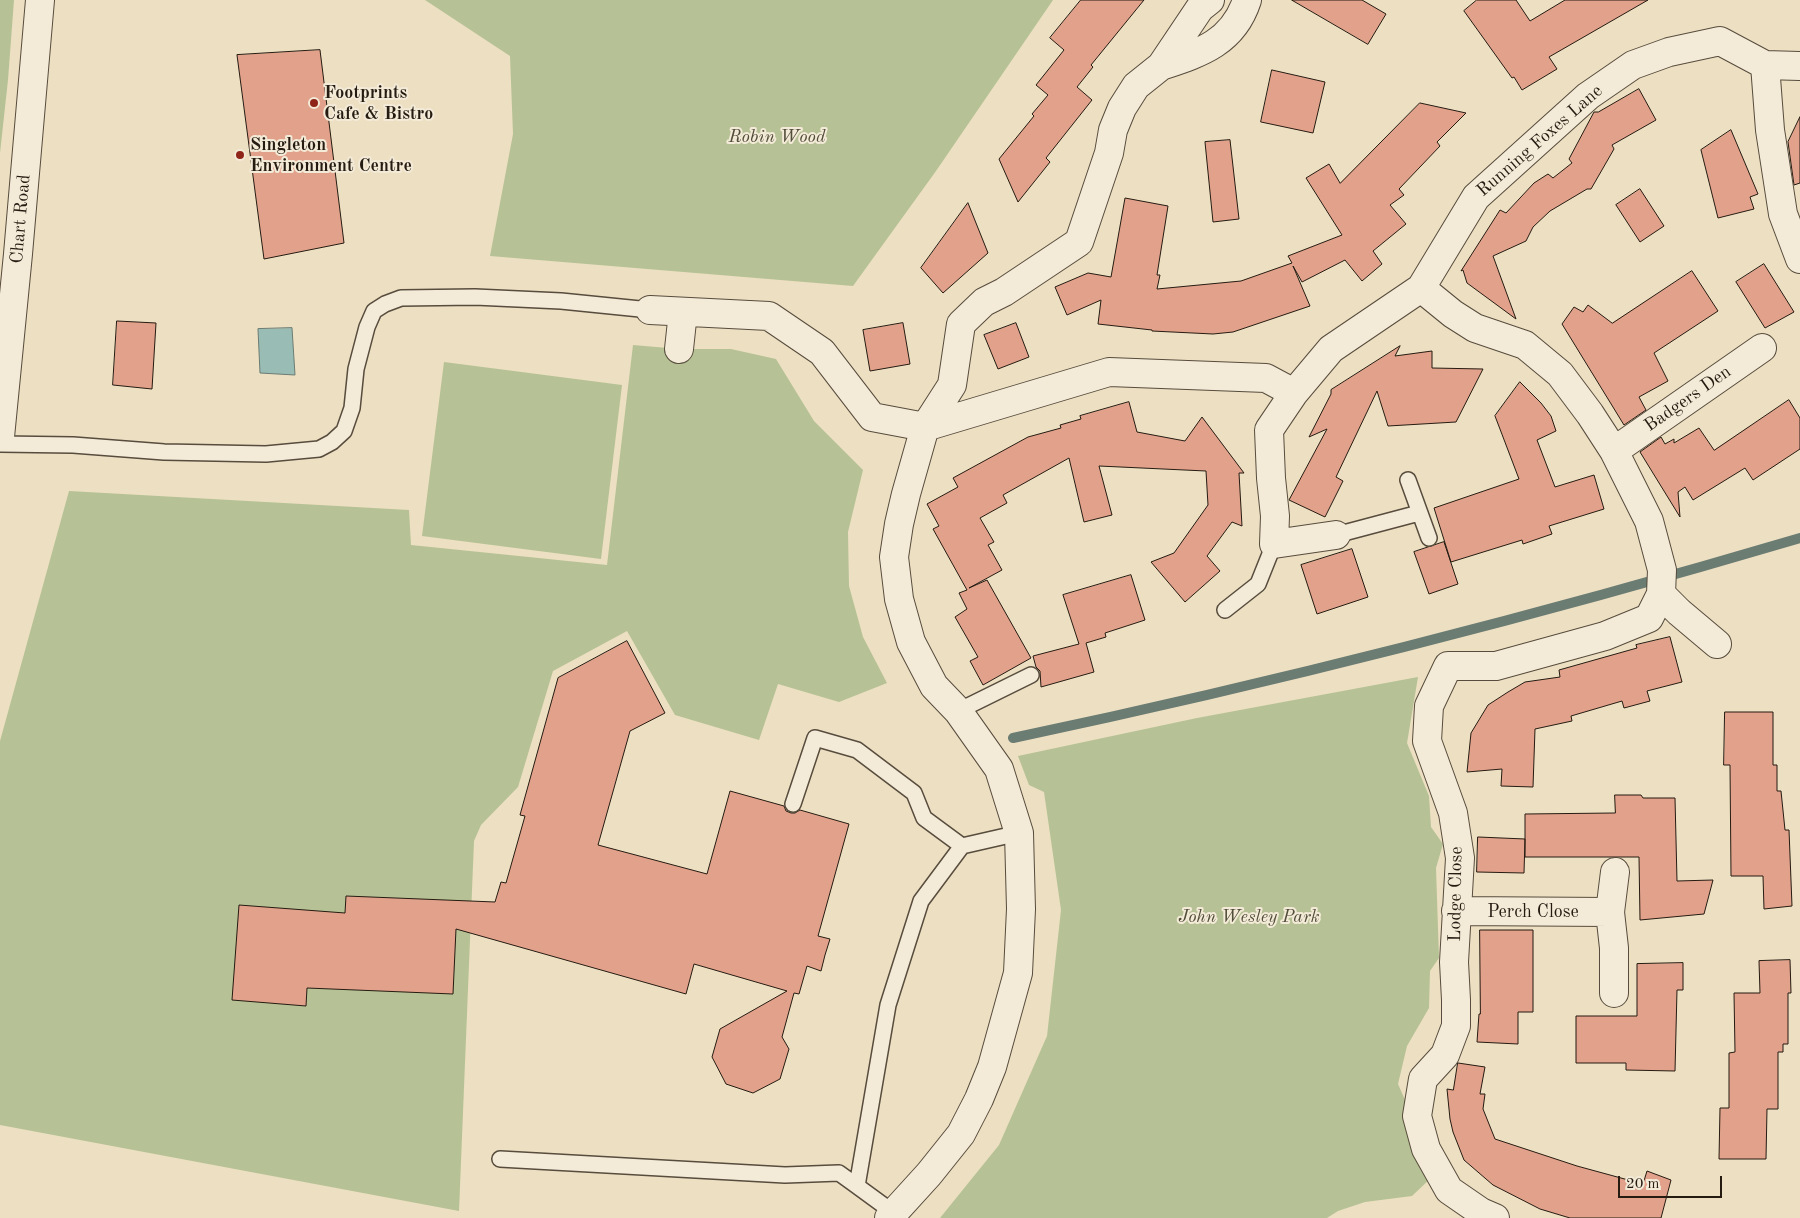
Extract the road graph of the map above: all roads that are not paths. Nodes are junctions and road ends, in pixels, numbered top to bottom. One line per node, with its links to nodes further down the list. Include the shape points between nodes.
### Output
1 (40, 0): 15 (street, Chart Road)
2 (1210, 0): 5 (street, via 1200,8)
3 (1247, 0): 5 (street, via 1227,35 1202,52)
4 (1765, 65): 6 (street, Running Foxes Lane); 7 (street, via 1770,130 1783,214); 8 (street, Running Foxes Lane, via 1720,41 1633,64 1588,96 1476,197)
5 (1161, 66): 14 (street, via 1136,86 1122,108 1079,242 984,302 961,324 952,385)
6 (1800, 66)
7 (1800, 259)
8 (1421, 288): 13 (street, Running Foxes Lane, via 1330,349); 17 (street, via 1474,328 1525,345 1560,374)
9 (650, 310): 10 (street); 16 (lane, via 475,297 401,298 385,304 374,311 366,327 356,369 352,408 344,431 319,449 266,454)
10 (683, 312): 12 (street); 14 (street, via 769,316 822,352 872,417)
11 (1762, 348): 17 (street, Badgers Den)
12 (679, 349)
13 (1294, 393): 14 (street, via 1266,378 1110,372); 22 (street, Running Foxes Lane, via 1269,430)
14 (925, 427): 27 (street, via 899,524 894,557 898,591 911,642 934,686)
15 (0, 437)
16 (0, 444)
17 (1614, 451): 23 (street, Lodge Close, via 1649,521 1662,570)
18 (1408, 480): 19 (lane)
19 (1419, 513): 20 (lane); 21 (lane)
20 (1336, 535): 22 (street)
21 (1428, 538)
22 (1274, 544): 24 (lane, via 1258,584)
23 (1661, 594): 25 (street); 32 (street, Lodge Close, via 1649,618 1605,636 1496,666 1448,666 1429,706 1427,742 1454,813 1460,858)
24 (1225, 610)
25 (1717, 644)
26 (1031, 676): 27 (lane)
27 (958, 711): 29 (street, via 1000,769)
28 (794, 804): 30 (lane, via 815,738 858,750 914,793 924,818)
29 (1019, 833): 30 (lane); 37 (street, via 1021,909 1018,973 992,1067 961,1134)
30 (962, 846): 36 (lane, via 921,901 888,1005)
31 (1615, 872): 33 (street)
32 (1456, 911): 33 (street, Perch Close); 38 (street, Lodge Close, via 1456,1026 1444,1055 1423,1079 1417,1116 1426,1149 1449,1190)
33 (1610, 912): 34 (street)
34 (1614, 993)
35 (500, 1159): 36 (lane, via 785,1176 840,1173)
36 (857, 1186): 37 (lane)
37 (891, 1215)
38 (1495, 1218)

